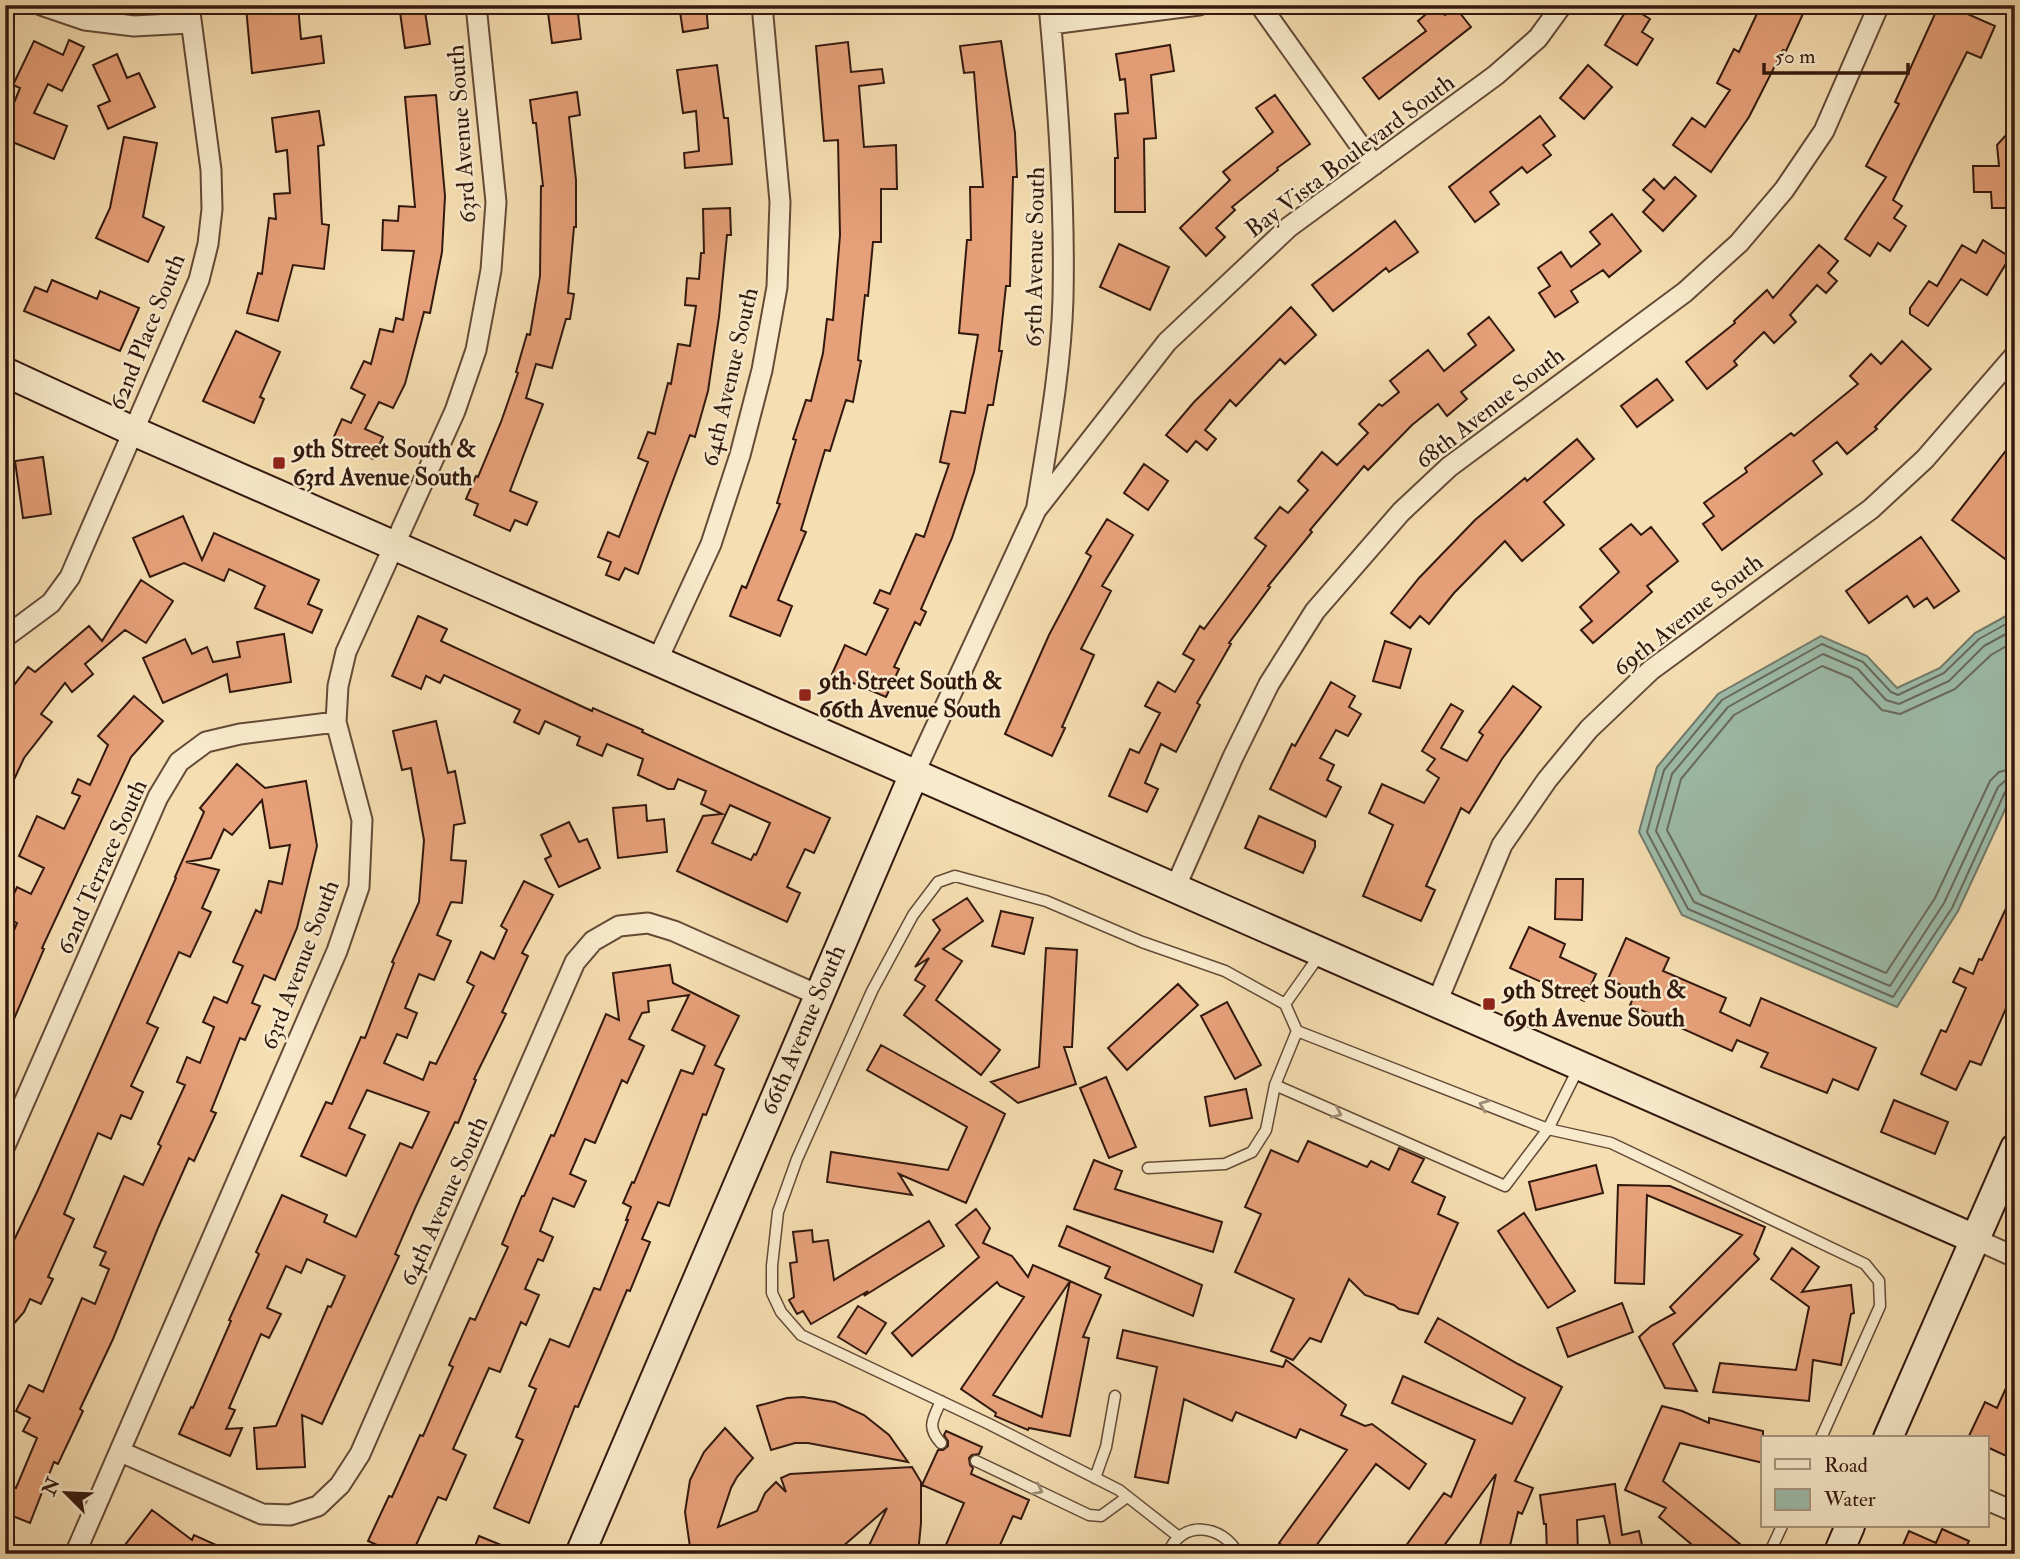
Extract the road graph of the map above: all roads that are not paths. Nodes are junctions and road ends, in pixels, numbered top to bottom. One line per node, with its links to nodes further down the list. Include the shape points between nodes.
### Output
1 (41, 5): 8 (street, via 85,20 134,26)
2 (476, 5): 15 (street, 63rd Avenue South, via 496,202 491,270 476,350)
3 (762, 5): 17 (street, 64th Avenue South, via 780,202 776,287 762,370 736,468 711,544)
4 (1199, 5): 9 (street)
5 (1260, 5): 10 (street)
6 (1562, 5): 10 (street, Bay Vista Boulevard South, via 1538,38 1496,75)
7 (1879, 5): 20 (street, 68th Avenue South, via 1824,131 1784,190 1739,243 1685,292 1449,467 1401,512 1315,611 1263,696)
8 (189, 14): 13 (street, 62nd Place South, via 211,170 208,244 199,280)
9 (1050, 15): 14 (street, 65th Avenue South, via 1063,170 1063,301 1051,425)
10 (1374, 165): 14 (street, Bay Vista Boulevard South, via 1289,228 1167,342)
11 (2015, 355): 23 (street, 69th Avenue South, via 1925,459 1871,509 1651,670 1589,729 1502,845)
12 (5, 372): 13 (street)
13 (133, 431): 15 (street); 16 (street, 62nd Place South, via 70,576 51,603)
14 (1036, 510): 19 (street, 66th Avenue South)
15 (396, 547): 17 (street); 18 (street, 63rd Avenue South, via 346,652)
16 (5, 637)
17 (657, 661): 19 (street)
18 (336, 722): 29 (street, 62nd Terrace South, via 206,742 179,762 158,797); 39 (street, 63rd Avenue South, via 362,820 359,887 337,951)
19 (914, 774): 20 (street); 22 (street, 66th Avenue South)
20 (1175, 888): 21 (street)
21 (1321, 952): 23 (street); 24 (lane)
22 (818, 995): 39 (street, 64th Avenue South, via 648,923 619,926 593,941 575,962 360,1454 340,1485 318,1506 290,1516 262,1514); 49 (street, 66th Avenue South)
23 (1437, 1002): 26 (street)
24 (1285, 1004): 25 (lane); 35 (lane, via 1225,971 1046,901 956,876 938,882 913,915 872,991 797,1159 778,1212 772,1293 780,1312 801,1335)
25 (1297, 1031): 27 (lane); 28 (lane, one-way to 25)
26 (1580, 1065): 28 (lane); 32 (street)
27 (1275, 1085): 28 (lane, one-way to 28, via 1505,1186); 31 (lane, via 1266,1129 1251,1152 1225,1164)
28 (1548, 1129): 36 (lane, via 1611,1143 1865,1264 1879,1281 1880,1306)
29 (5, 1146)
30 (2015, 1148): 32 (street)
31 (1148, 1168)
32 (1975, 1239): 33 (street); 37 (street)
33 (2015, 1256)
34 (1115, 1396): 41 (lane)
35 (941, 1401): 38 (lane, via 932,1421 932,1434); 41 (lane)
36 (1822, 1436)
37 (1889, 1436)
38 (941, 1443)
39 (121, 1452): 48 (street, 63rd Avenue South)
40 (976, 1461): 42 (lane, one-way to 42, via 1089,1515 1101,1516)
41 (1095, 1478): 42 (lane)
42 (1127, 1497): 47 (lane)
43 (1988, 1500): 44 (street)
44 (2015, 1512)
45 (1781, 1528): 52 (lane)
46 (1849, 1528): 53 (street)
47 (1179, 1537): 50 (lane); 51 (lane, via 1207,1529 1221,1534)
48 (75, 1554)
49 (580, 1554)
50 (1168, 1554)
51 (1238, 1554)
52 (1769, 1554)
53 (1838, 1554)

